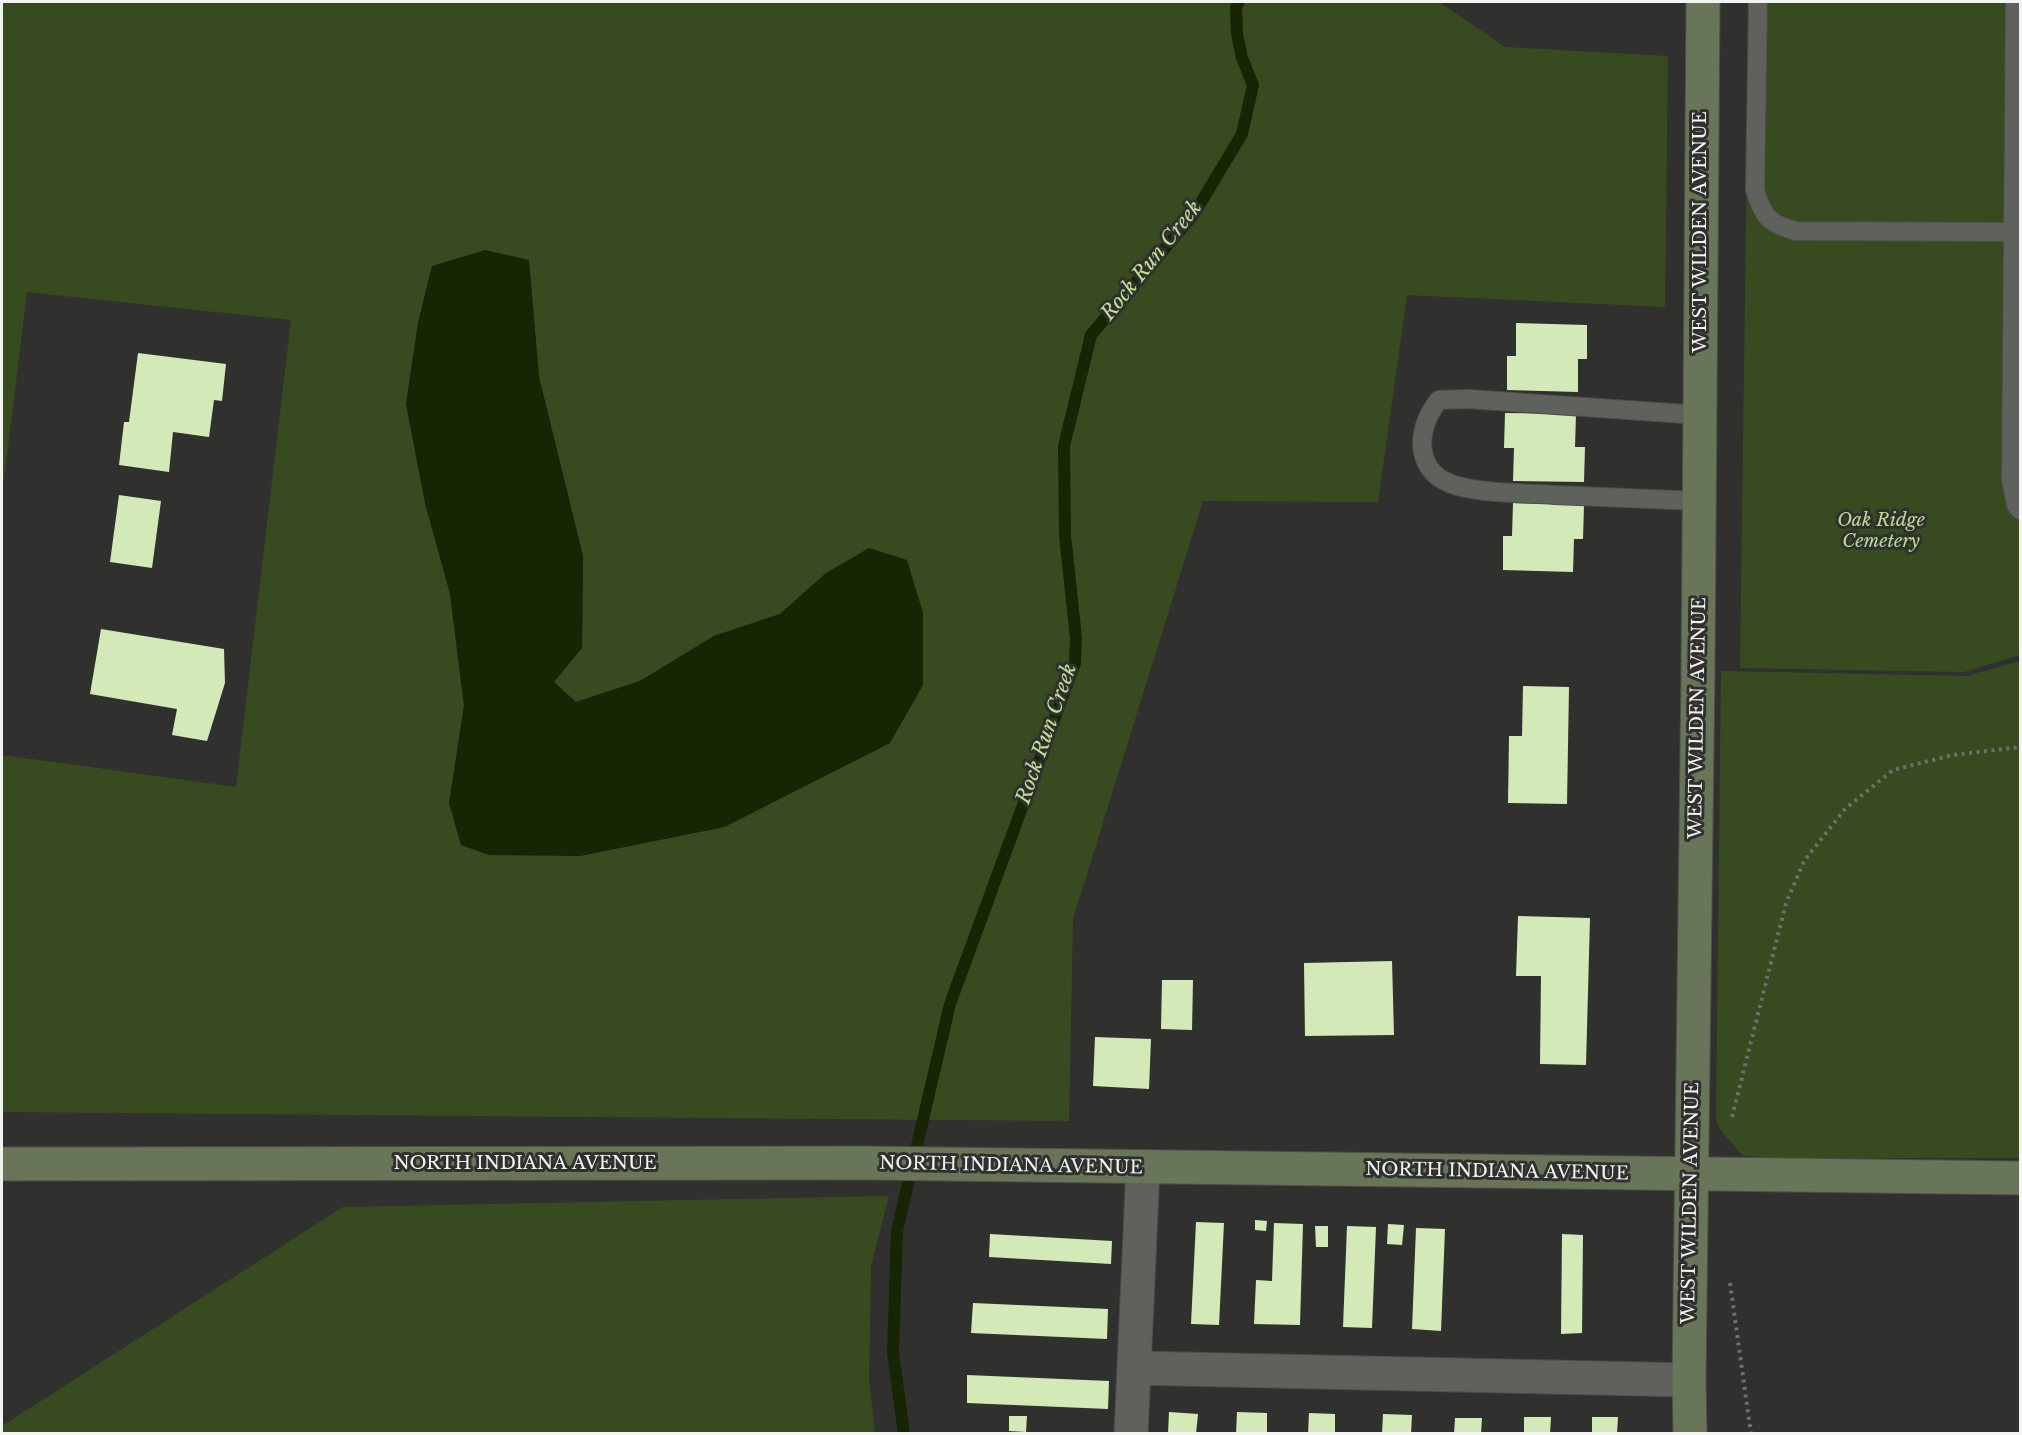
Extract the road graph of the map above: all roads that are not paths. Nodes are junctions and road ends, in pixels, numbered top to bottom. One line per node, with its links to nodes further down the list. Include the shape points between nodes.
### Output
1 (1703, 2): 5 (street, WEST WILDEN AVENUE)
2 (1758, 2): 4 (lane, via 1755,190 1761,210 1777,226 1796,231)
3 (2015, 2): 4 (lane)
4 (2016, 232): 7 (lane, via 2011,479)
5 (1700, 415): 6 (street, WEST WILDEN AVENUE); 6 (lane, via 1439,400 1429,412 1420,439 1426,465 1457,486 1508,493)
6 (1699, 501): 10 (street, WEST WILDEN AVENUE)
7 (2020, 510)
8 (2, 1164): 9 (street, NORTH INDIANA AVENUE, via 866,1163)
9 (1143, 1168): 10 (street, NORTH INDIANA AVENUE); 12 (street)
10 (1692, 1174): 11 (street, NORTH INDIANA AVENUE); 13 (street, WEST WILDEN AVENUE)
11 (2020, 1178)
12 (1135, 1368): 13 (street); 14 (street)
13 (1689, 1380): 15 (street, WEST WILDEN AVENUE)
14 (1131, 1434)
15 (1690, 1434)

